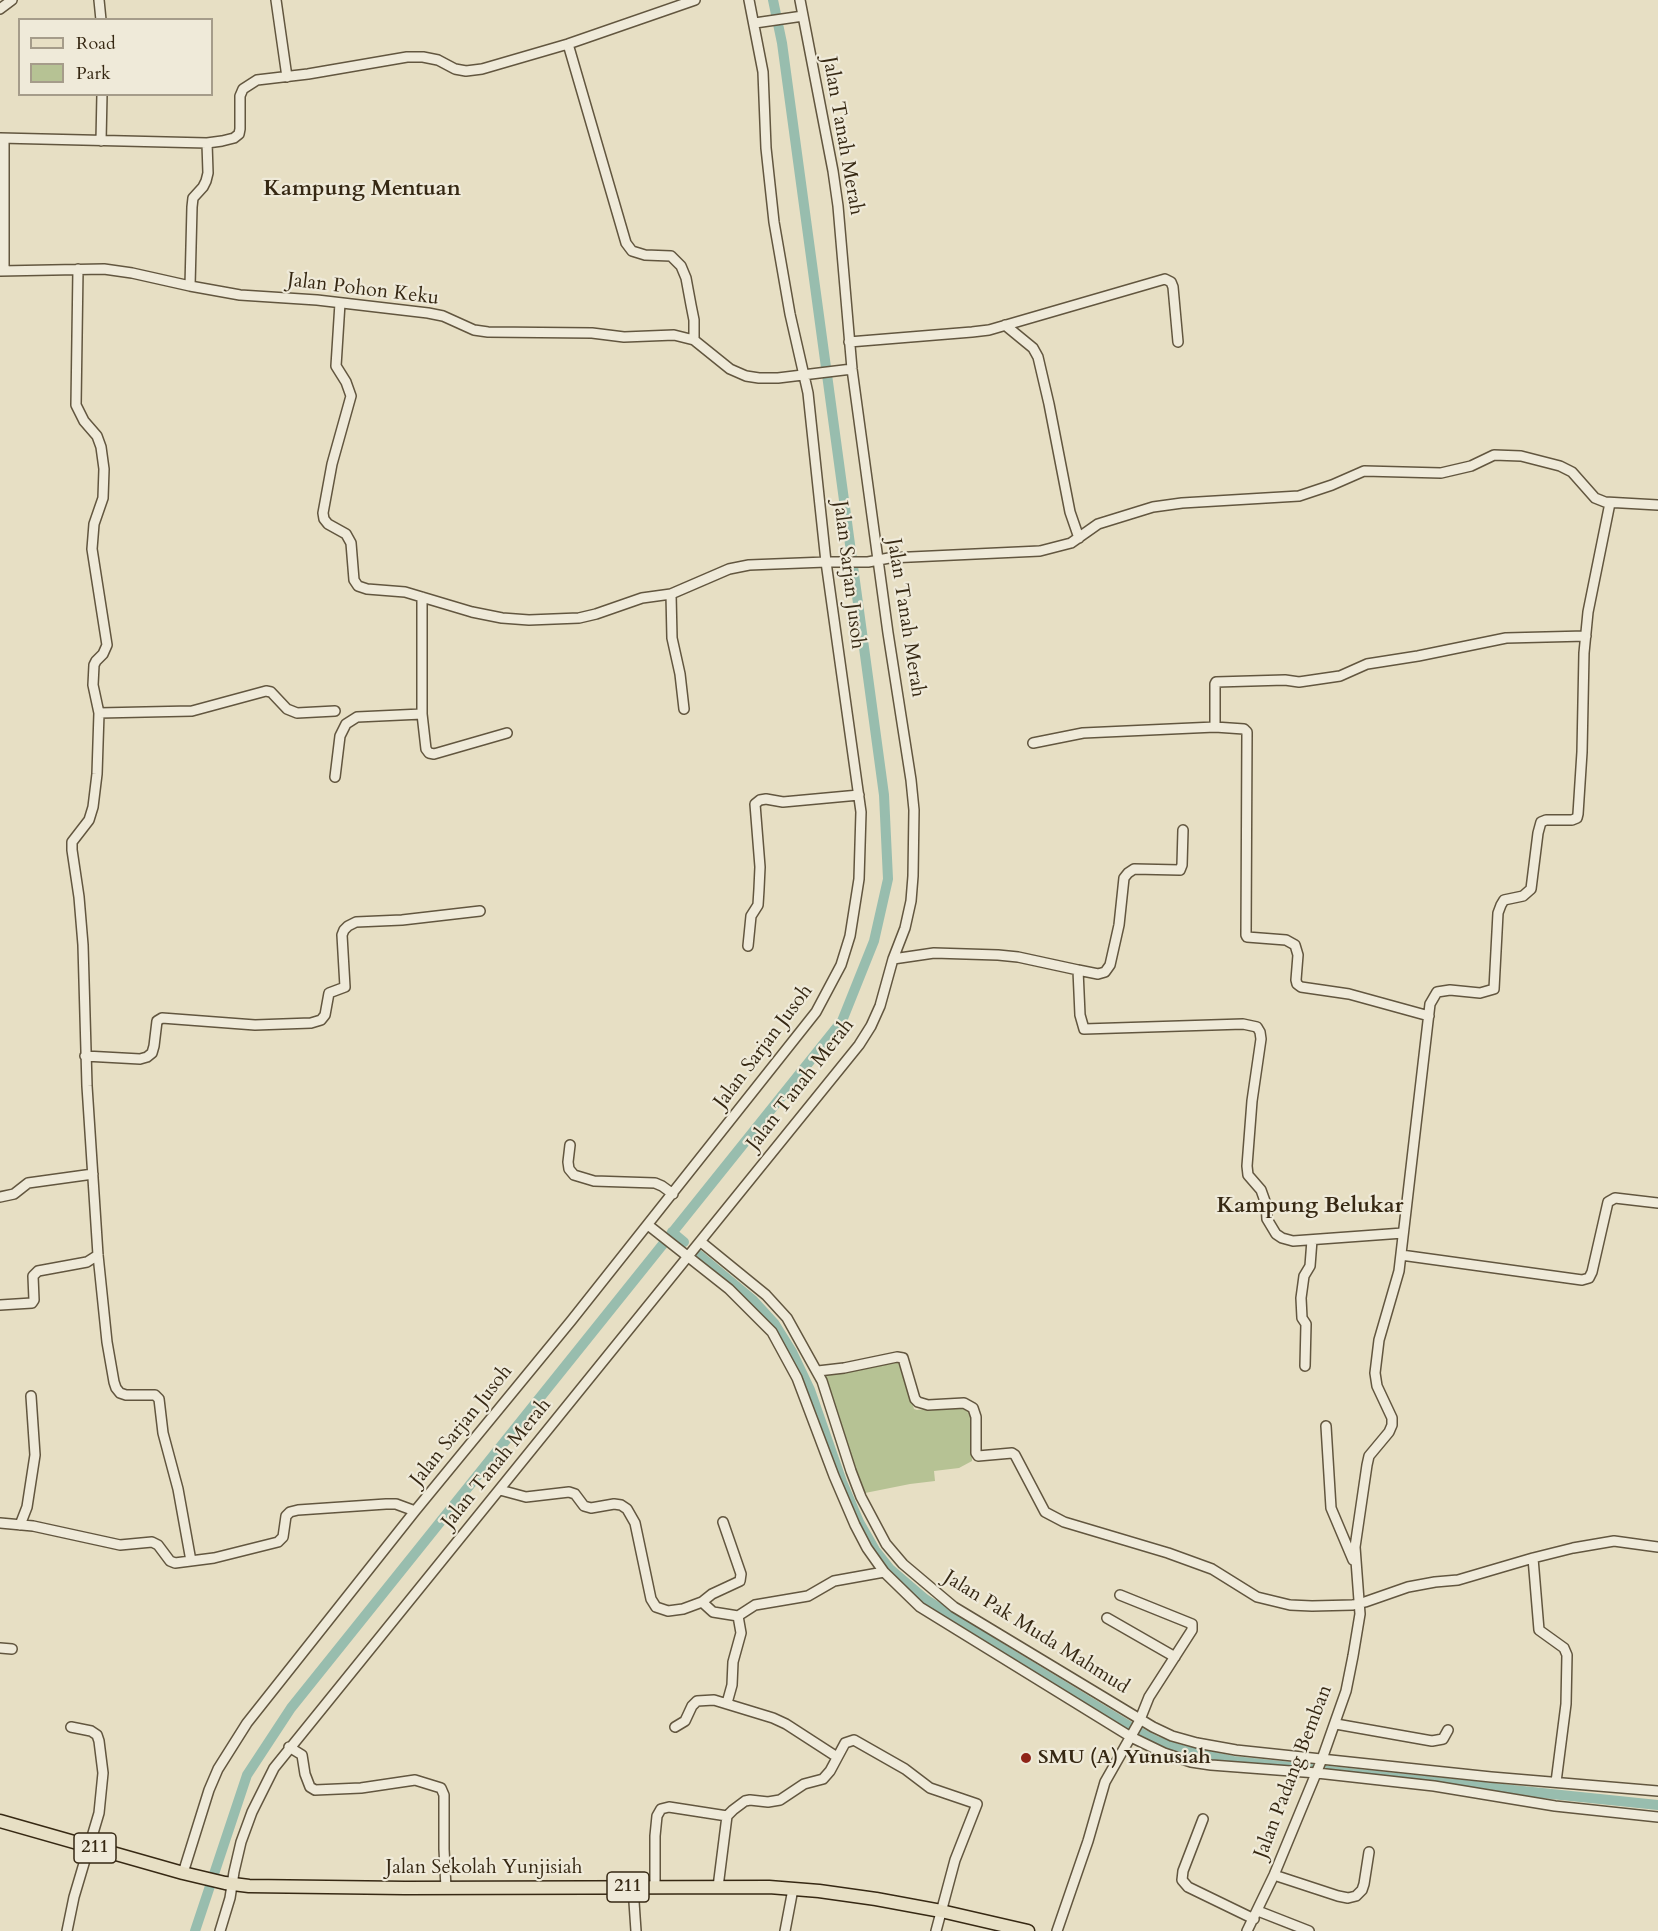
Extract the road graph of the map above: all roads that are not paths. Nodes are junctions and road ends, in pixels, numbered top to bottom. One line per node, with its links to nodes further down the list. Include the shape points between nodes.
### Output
1 (12, 0): 7 (street)
2 (99, 0): 9 (street)
3 (276, 0): 12 (street)
4 (695, 0): 11 (street)
5 (749, 0): 10 (street, Jalan Sarjan Jusoh)
6 (800, 0): 8 (street, Jalan Tanah Merah)
7 (0, 9)
8 (800, 16): 10 (street); 23 (street, Jalan Tanah Merah, via 833,171)
9 (101, 18)
10 (760, 23): 26 (street, Jalan Sarjan Jusoh, via 774,222)
11 (568, 44): 12 (street, via 474,70 455,69 423,57 407,57); 22 (street, via 626,243 632,251 670,256 681,266 693,312)
12 (287, 77): 16 (street, via 248,84 240,96 239,134)
13 (102, 96): 15 (street)
14 (2, 139): 15 (street); 18 (street)
15 (101, 141): 16 (street)
16 (207, 143): 19 (street, via 206,181 193,198)
17 (78, 269): 18 (street, Jalan Pohon Keku); 19 (street, Jalan Pohon Keku, via 132,273); 37 (street, via 76,405 97,436 104,469 103,498 94,524 92,549 107,645 94,665 93,685)
18 (2, 271)
19 (190, 286): 20 (street, Jalan Pohon Keku, via 240,295)
20 (340, 303): 22 (street, Jalan Pohon Keku, via 428,313 488,332 624,337 674,334); 33 (street, via 336,366 351,396 332,464 324,519 346,534 351,543 358,586)
21 (1005, 325): 23 (street, via 972,333); 24 (street, via 1165,279 1173,287); 29 (street, via 1038,357 1070,512)
22 (694, 340): 26 (street, Jalan Pohon Keku, via 730,369 746,376 778,378)
23 (849, 342): 25 (street, Jalan Tanah Merah)
24 (1178, 342)
25 (852, 369): 26 (street, Jalan Pohon Keku); 31 (street, Jalan Tanah Merah)
26 (804, 374): 30 (street, Jalan Sarjan Jusoh)
27 (1610, 502): 28 (street); 29 (street, via 1595,498 1572,472 1560,466 1521,456 1494,455 1471,466 1441,473 1364,471 1299,495 1153,507 1098,524); 34 (street)
28 (1658, 505)
29 (1079, 538): 31 (street, via 1040,551 888,558)
30 (826, 562): 31 (street); 32 (street, via 740,566); 43 (street, Jalan Sarjan Jusoh)
31 (873, 562): 47 (street, Jalan Tanah Merah, via 914,810 911,901)
32 (671, 594): 33 (street, via 642,598 579,618 548,620 502,618); 35 (street, via 672,638)
33 (422, 597): 38 (street)
34 (1586, 636): 39 (street, via 1506,638 1367,664 1340,676 1299,682 1216,682); 49 (street, via 1578,814 1572,820 1541,822 1531,889 1501,904 1494,989 1480,993 1437,992)
35 (684, 709)
36 (335, 711): 37 (street, via 297,713 266,691 192,711)
37 (99, 713): 50 (street, via 93,807 89,820 72,842 83,945)
38 (422, 714): 40 (street, via 429,753); 42 (street, via 357,717 346,724 340,736)
39 (1215, 727): 41 (street, via 1083,733); 49 (street, via 1241,728 1247,732 1245,935 1286,940 1294,945 1298,955 1296,980 1301,987 1349,994)
40 (507, 733)
41 (1033, 743)
42 (334, 777)
43 (859, 795): 46 (street, via 783,802 766,799 756,804 759,889); 53 (street, Jalan Sarjan Jusoh, via 856,907 831,987 816,1012)
44 (1184, 830): 48 (street, via 1180,870 1134,869 1124,878 1113,956 1106,972)
45 (480, 911): 50 (street, via 356,922 348,926 342,935 345,987 329,993 321,1020 255,1024 162,1018 157,1021 154,1046 147,1057)
46 (748, 946)
47 (893, 959): 48 (street, via 934,953 1018,957); 59 (street, Jalan Tanah Merah, via 880,1006 859,1046)
48 (1078, 970): 58 (street, via 1084,1029 1243,1024 1257,1027 1261,1039 1249,1121 1248,1175 1261,1190 1267,1219 1276,1234 1293,1241)
49 (1429, 1016): 57 (street)
50 (85, 1056): 52 (street)
51 (570, 1145): 53 (street, via 568,1162 574,1175 594,1181 655,1184)
52 (93, 1174): 54 (street, via 37,1181 15,1194); 60 (street)
53 (672, 1194): 56 (street, Jalan Sarjan Jusoh)
54 (0, 1197)
55 (1658, 1203): 61 (street, via 1615,1198 1608,1202 1592,1272 1582,1280)
56 (648, 1225): 62 (street); 70 (street, Jalan Sarjan Jusoh)
57 (1403, 1233): 58 (street); 61 (street)
58 (1312, 1240): 64 (street, via 1301,1299 1306,1324)
59 (701, 1242): 62 (street, Jalan Tanah Merah); 65 (street, Jalan Pak Muda Mahmud, via 788,1318)
60 (98, 1255): 63 (street, via 87,1262 38,1270 33,1276 32,1304); 76 (street, via 116,1388 126,1395 155,1395 159,1399)
61 (1401, 1255): 77 (street, via 1379,1340 1375,1374 1392,1425 1369,1456)
62 (689, 1256): 68 (street, via 729,1288 772,1332); 69 (street, Jalan Tanah Merah)
63 (0, 1305)
64 (1305, 1366)
65 (818, 1371): 68 (street, Jalan Pak Muda Mahmud); 80 (street, via 903,1358 915,1399 928,1405 964,1403 973,1408 978,1456 1015,1455 1045,1512 1064,1522 1212,1569 1257,1597 1312,1606)
66 (31, 1396): 73 (street, via 35,1455 27,1507)
67 (1326, 1426): 77 (street, via 1331,1508)
68 (829, 1433): 78 (street, via 834,1476 855,1525); 88 (street, Jalan Pak Muda Mahmud, via 886,1544 903,1564 954,1607)
69 (500, 1490): 81 (street, via 526,1497 569,1492 591,1508 621,1505 635,1523 656,1607 668,1611); 94 (street, Jalan Tanah Merah)
70 (415, 1511): 76 (street, via 396,1504 298,1510 286,1516 283,1537 278,1542); 105 (street, Jalan Sarjan Jusoh, via 232,1745 208,1790)
71 (723, 1522): 81 (street, via 742,1578)
72 (0, 1523): 73 (street)
73 (20, 1525): 76 (street, via 120,1545 152,1542 170,1561)
74 (1658, 1547): 75 (street, via 1614,1541)
75 (1533, 1558): 80 (street, via 1458,1580 1408,1587); 97 (street, via 1539,1630 1568,1655)
76 (190, 1561)
77 (1354, 1562): 80 (street, Jalan Padang Bemban)
78 (884, 1572): 82 (street, via 846,1577 808,1596 755,1605); 93 (street, via 920,1607)
79 (1120, 1595): 86 (street, via 1192,1624)
80 (1358, 1601): 89 (street, Jalan Padang Bemban, via 1359,1624)
81 (702, 1602): 82 (street, via 713,1612)
82 (738, 1616): 87 (street, via 741,1633)
83 (1107, 1618): 86 (street)
84 (0, 1648): 85 (street)
85 (12, 1649)
86 (1175, 1657): 88 (street, via 1149,1697)
87 (727, 1703): 91 (street, via 697,1701 686,1721); 95 (street, via 786,1724)
88 (1139, 1721): 93 (street); 96 (street, Jalan Pak Muda Mahmud, via 1197,1743)
89 (1335, 1724): 92 (street, via 1432,1741 1443,1739); 96 (street, Jalan Padang Bemban)
90 (71, 1727): 103 (street, via 91,1731 99,1741 102,1789)
91 (675, 1727)
92 (1448, 1730)
93 (1132, 1735): 96 (street, via 1164,1753 1191,1762 1237,1768); 121 (street, via 1105,1782)
94 (289, 1747): 107 (street, Jalan Tanah Merah, via 252,1812); 111 (street, via 302,1755 305,1774 315,1790 361,1788 415,1779 441,1788)
95 (837, 1757): 99 (street, via 823,1779 804,1784 780,1800 745,1801); 113 (street, via 845,1743 854,1740 930,1788 977,1804 954,1860)
96 (1320, 1766): 97 (street); 100 (street, via 1586,1810); 106 (street, Jalan Padang Bemban)
97 (1556, 1782): 98 (street)
98 (1658, 1791)
99 (727, 1816): 109 (street, via 661,1809 655,1836); 110 (street)
100 (1658, 1817)
101 (1203, 1819): 114 (street, via 1182,1880 1188,1887)
102 (0, 1821): 103 (main road, 211)
103 (90, 1846): 105 (main road, 211); 115 (street)
104 (1369, 1852): 106 (street, via 1362,1890 1348,1898)
105 (187, 1874): 107 (main road, 211)
106 (1274, 1875): 114 (street, Jalan Padang Bemban)
107 (229, 1884): 111 (main road, Jalan Sekolah Yunjisiah / 211, via 279,1888); 116 (street, Jalan Tanah Merah)
108 (633, 1887): 109 (main road, Jalan Sekolah Yunjisiah / 211); 111 (main road, Jalan Sekolah Yunjisiah / 211); 117 (street)
109 (655, 1887): 110 (main road, Jalan Sekolah Yunjisiah / 211)
110 (718, 1887): 112 (main road, Jalan Sekolah Yunjisiah / 211)
111 (446, 1888)
112 (793, 1889): 113 (main road, Jalan Sekolah Yunjisiah / 211); 118 (street)
113 (941, 1911): 119 (street); 120 (main road, Jalan Sekolah Yunjisiah / 211)
114 (1256, 1915): 122 (street, Jalan Padang Bemban); 123 (street)
115 (67, 1931)
116 (220, 1931)
117 (636, 1931)
118 (785, 1931)
119 (936, 1931)
120 (1028, 1931)
121 (1058, 1931)
122 (1247, 1931)
123 (1309, 1931)

